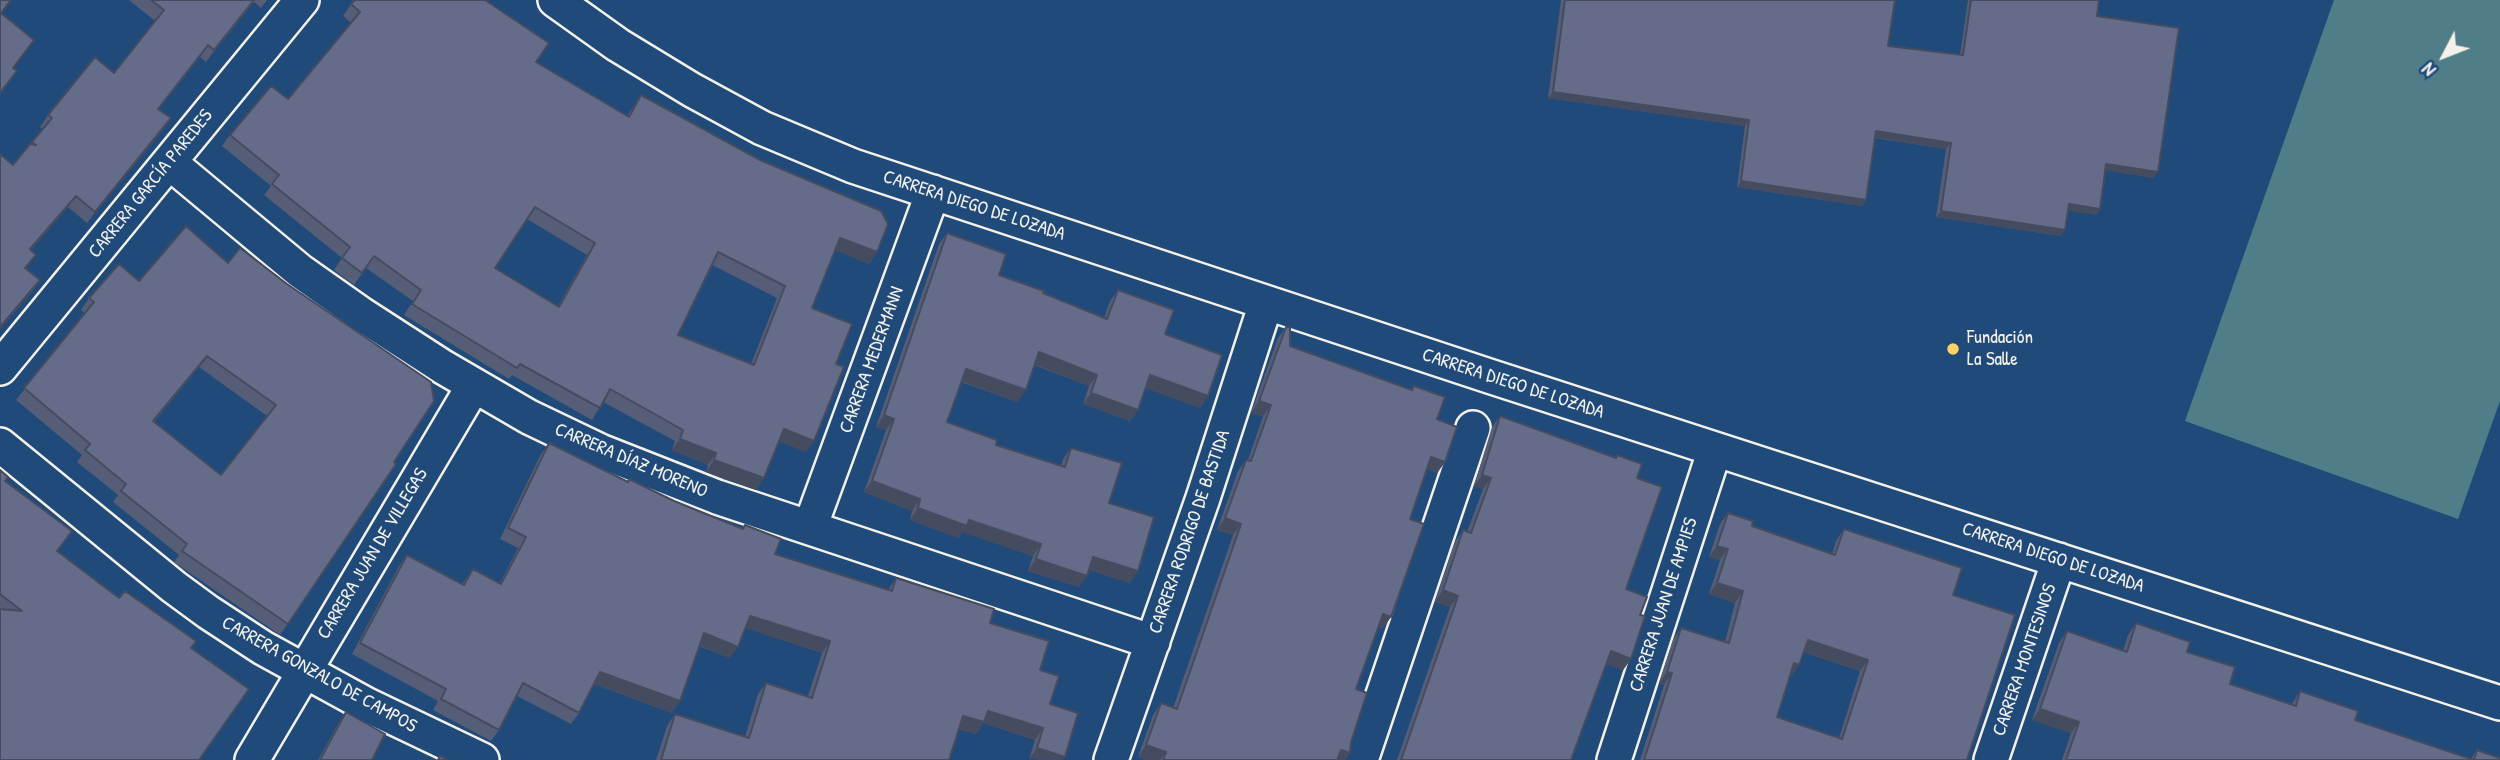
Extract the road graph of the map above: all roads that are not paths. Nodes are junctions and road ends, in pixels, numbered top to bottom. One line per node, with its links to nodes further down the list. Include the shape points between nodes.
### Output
1 (302, 0): 3 (street, CARRERA GARCÍA PAREDES)
2 (555, 0): 4 (street, CARRERA DIEGO DE LOZADA, via 618,46 762,128 853,166)
3 (169, 162): 6 (street, CARRERA GARCÍA PAREDES); 7 (street, CARRERA DÍAZ MORENO, via 300,271)
4 (933, 192): 5 (street, CARRERA DIEGO DE LOZADA); 11 (street, CARRERA MEDERMANN)
5 (1266, 303): 10 (street, CARRERA DIEGO DE LOZADA); 13 (street, CARRERA RODRIGO DE BASTIDA)
6 (0, 368)
7 (474, 385): 11 (street, CARRERA DÍAZ MORENO, via 600,451); 14 (street, CARRERA JUAN DE VILLEGAS)
8 (1473, 428): 19 (street)
9 (0, 445): 14 (street, CARRERA GONZALO DE CAMPOS, via 174,587 262,648)
10 (1715, 449): 12 (street, CARRERA DIEGO DE LOZADA); 20 (street, CARRERA JUAN DE AMPIES)
11 (810, 527): 13 (street, CARRERA DÍAZ MORENO)
12 (2059, 560): 15 (street, CARRERA DIEGO DE LOZADA); 21 (street, CARRERA MONTESINOS)
13 (1153, 642): 18 (street, CARRERA RODRIGO DE BASTIDA)
14 (304, 670): 16 (street, CARRERA JUAN DE VILLEGAS); 17 (street, CARRERA GONZALO DE CAMPOS)
15 (2500, 703)
16 (251, 760)
17 (482, 760)
18 (1111, 760)
19 (1361, 760)
20 (1614, 760)
21 (1991, 760)

